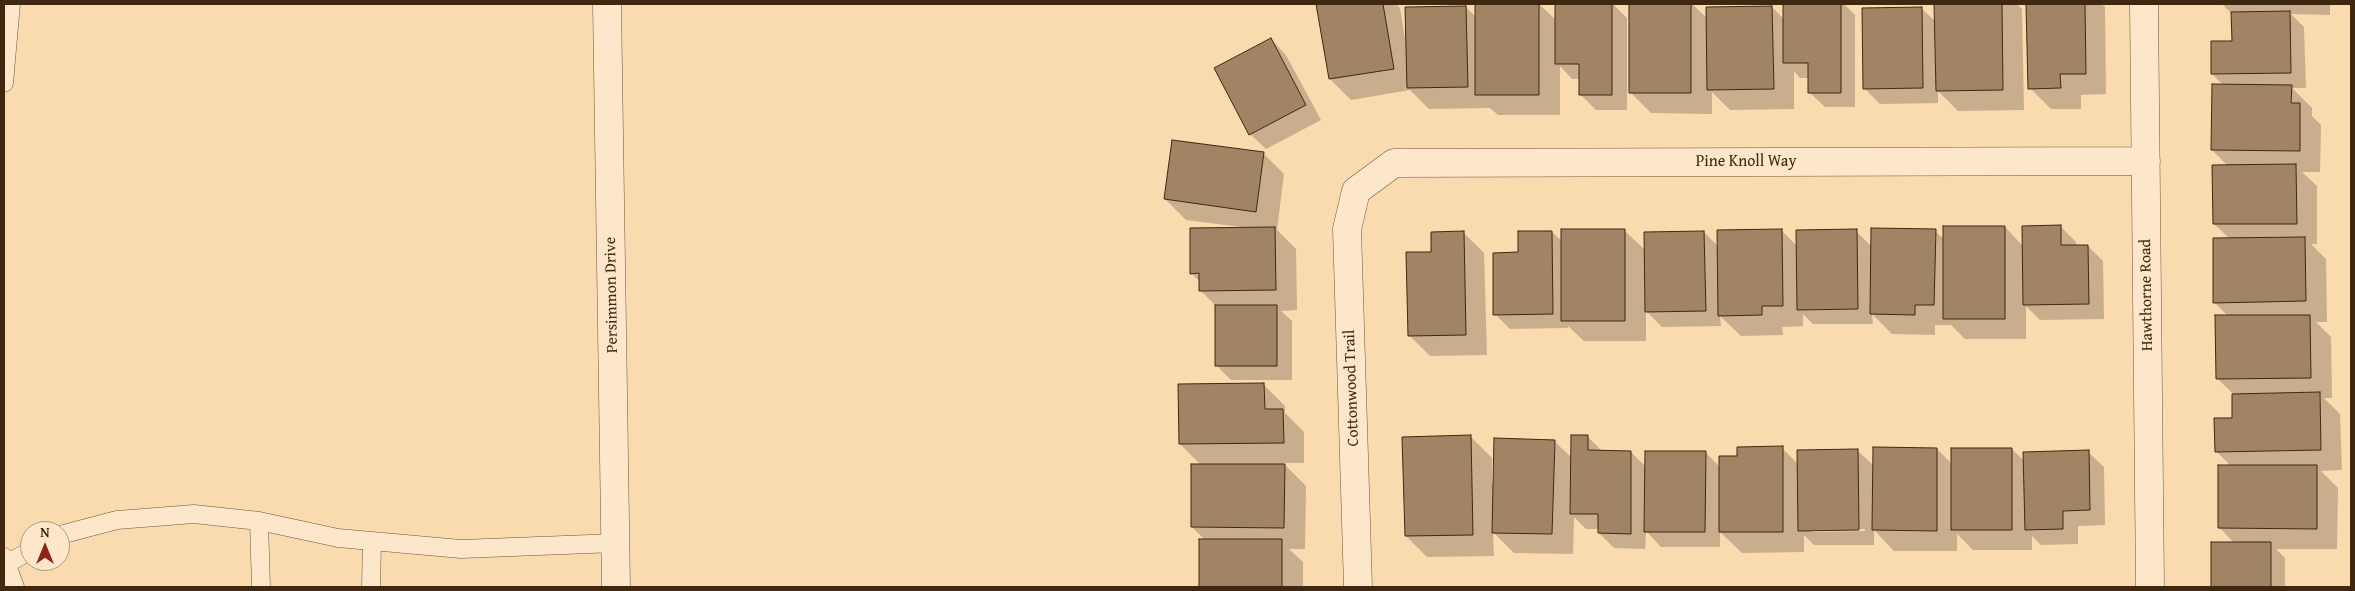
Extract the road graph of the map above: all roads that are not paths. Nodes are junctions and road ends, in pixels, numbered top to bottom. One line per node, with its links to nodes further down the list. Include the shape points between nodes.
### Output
1 (11, 4): 4 (lane)
2 (607, 4): 10 (street, Persimmon Drive)
3 (2144, 4): 5 (street, Hawthorne Road)
4 (4, 83)
5 (2146, 161): 6 (street, Pine Knoll Way, via 1394,163); 18 (street, Hawthorne Road)
6 (1356, 191): 17 (street, Cottonwood Trail, via 1347,229)
7 (259, 521): 8 (lane, via 194,514 117,520); 9 (lane, via 338,538); 14 (lane)
8 (70, 532)
9 (372, 541): 10 (lane, via 461,549); 15 (lane)
10 (616, 543): 16 (street, Persimmon Drive)
11 (20, 555): 12 (lane)
12 (5, 561): 13 (lane)
13 (15, 587)
14 (261, 587)
15 (371, 587)
16 (616, 587)
17 (1358, 587)
18 (2150, 587)

